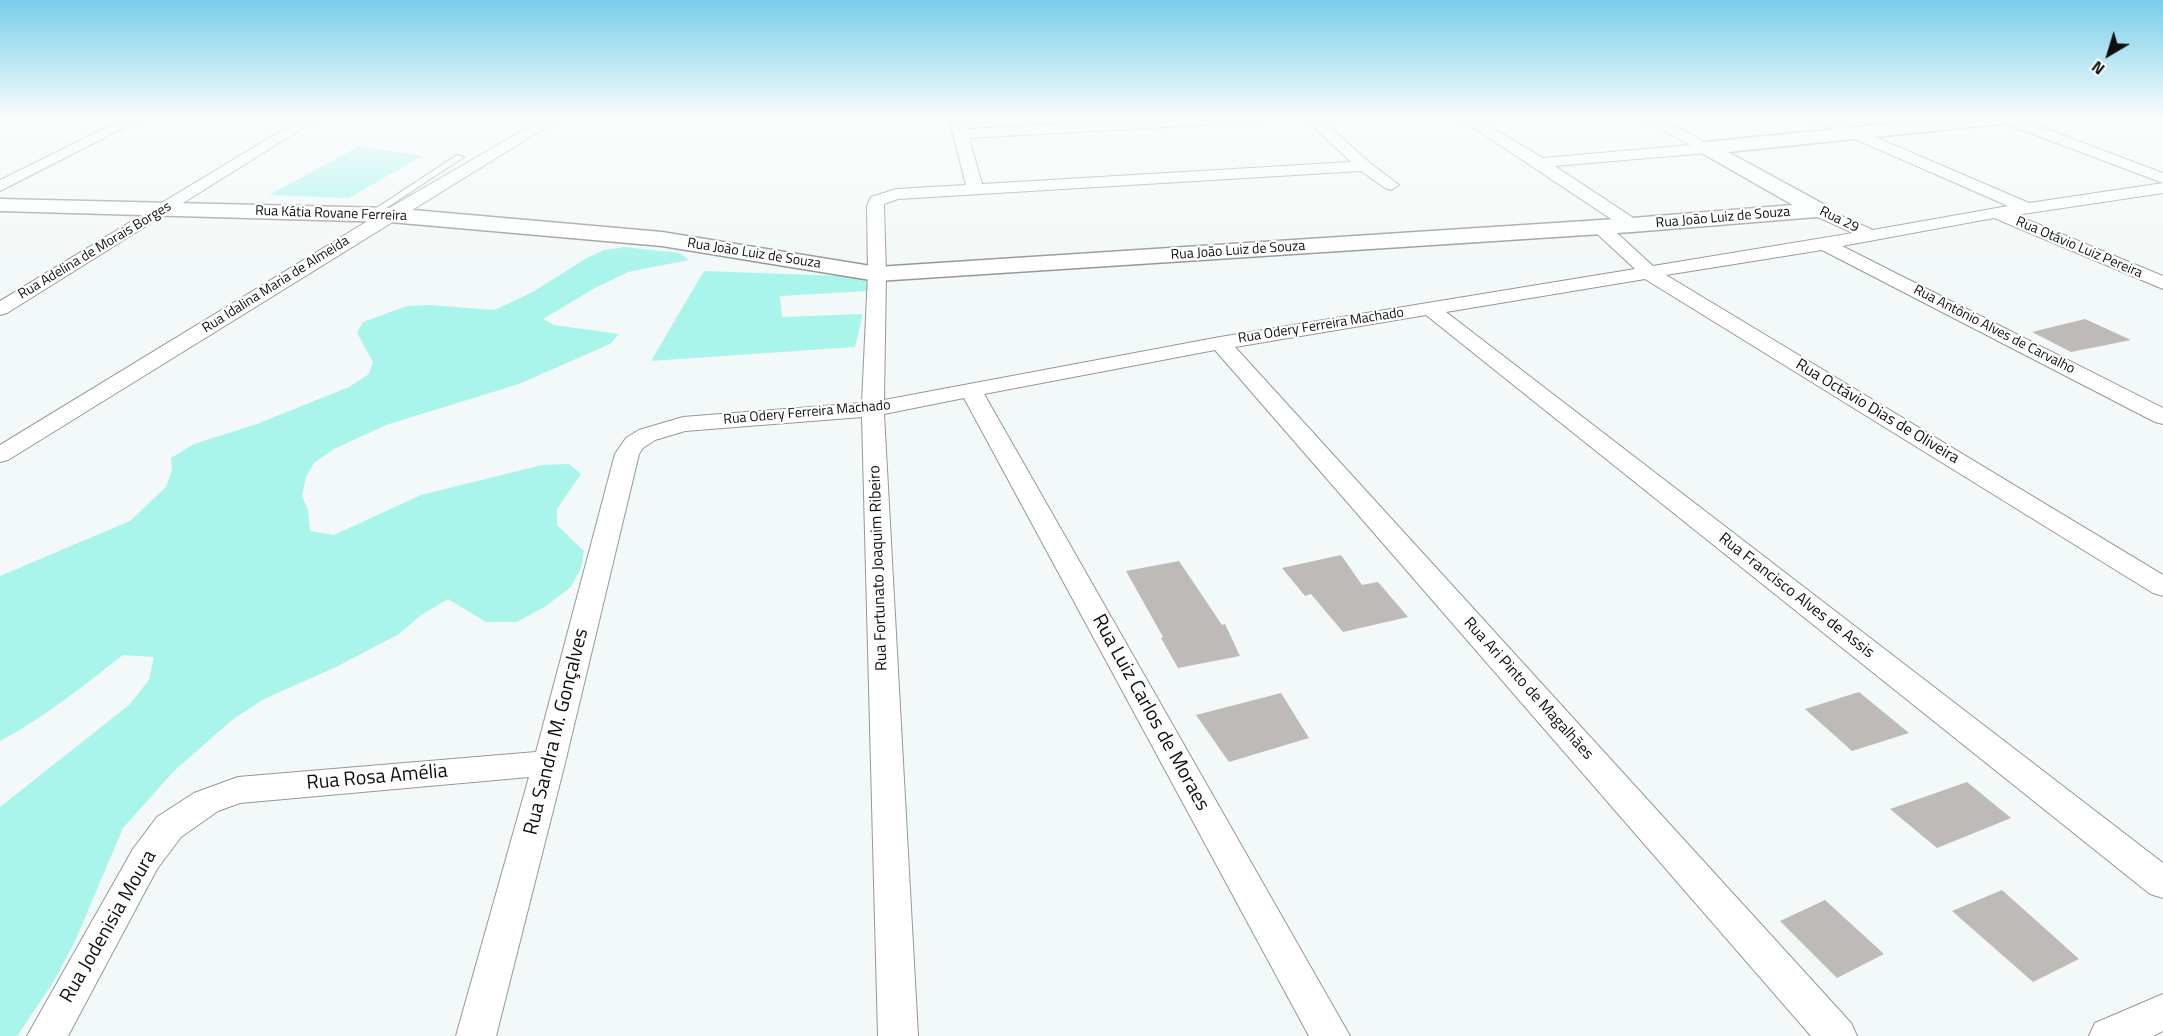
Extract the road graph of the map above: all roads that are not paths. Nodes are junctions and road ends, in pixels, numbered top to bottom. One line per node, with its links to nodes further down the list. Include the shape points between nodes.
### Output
1 (39, 166): 14 (street)
2 (234, 166): 19 (street, Rua Adelina de Morais Borges)
3 (447, 166): 22 (lane)
4 (466, 166): 22 (street, Rua Idalina Maria de Almeida)
5 (969, 166): 15 (street)
6 (1358, 166): 15 (street)
7 (1364, 166): 13 (street)
8 (1545, 166): 23 (street)
9 (1740, 166): 20 (street, Rua 29)
10 (1929, 166): 18 (street)
11 (2132, 166): 12 (street)
12 (2163, 178)
13 (1391, 185)
14 (0, 186)
15 (976, 190): 29 (street, Rua Fortunato Joaquim Ribeiro, via 896,194 877,201)
16 (2158, 191): 18 (street)
17 (0, 205): 19 (street, Rua Kátia Rovane Ferreira)
18 (2027, 208): 21 (street)
19 (163, 210): 22 (street, Rua Kátia Rovane Ferreira); 31 (street, Rua Adelina de Morais Borges)
20 (1817, 210): 23 (street, Rua João Luiz de Souza); 25 (street, Rua 29)
21 (1995, 213): 25 (street, Rua Odery Ferreira Machado); 30 (street, Rua Otávio Luiz Pereira)
22 (380, 214): 26 (street, Rua Kátia Rovane Ferreira); 38 (street, Rua Idalina Maria de Almeida)
23 (1632, 225): 24 (street, Rua João Luiz de Souza)
24 (1600, 227): 28 (street, Rua Octávio Dias de Oliveira); 29 (street, Rua João Luiz de Souza)
25 (1870, 235): 27 (street, Rua Odery Ferreira Machado)
26 (662, 239): 29 (street, Rua João Luiz de Souza)
27 (1824, 244): 28 (street, Rua Odery Ferreira Machado); 36 (street, Rua Antônio Alves de Carvalho)
28 (1648, 273): 32 (street, Rua Odery Ferreira Machado); 39 (street, Rua Octávio Dias de Oliveira)
29 (877, 274): 35 (street, Rua Fortunato Joaquim Ribeiro)
30 (2163, 283)
31 (0, 309)
32 (1430, 309): 33 (street, Rua Odery Ferreira Machado); 42 (street, Rua Francisco Alves de Assis)
33 (1220, 342): 34 (street, Rua Odery Ferreira Machado); 48 (street, Rua Ari Pinto de Magalhães)
34 (971, 391): 35 (street, Rua Odery Ferreira Machado); 47 (street, Rua Luiz Carlos de Moraes)
35 (873, 410): 37 (street, Rua Odery Ferreira Machado, via 683,424); 46 (street, Rua Fortunato Joaquim Ribeiro)
36 (2163, 417)
37 (647, 435): 40 (street, Rua Sandra M. Gonçalves, via 634,443 627,454)
38 (0, 455)
39 (2163, 587)
40 (549, 763): 41 (street, Rua Rosa Amélia, via 238,790); 45 (street, Rua Sandra M. Gonçalves)
41 (206, 802): 44 (street, Rua Jodenisia Moura, via 169,827 145,859)
42 (2163, 883)
43 (2163, 1012): 49 (street)
44 (47, 1036)
45 (476, 1036)
46 (898, 1036)
47 (1330, 1036)
48 (1837, 1036)
49 (2109, 1036)

